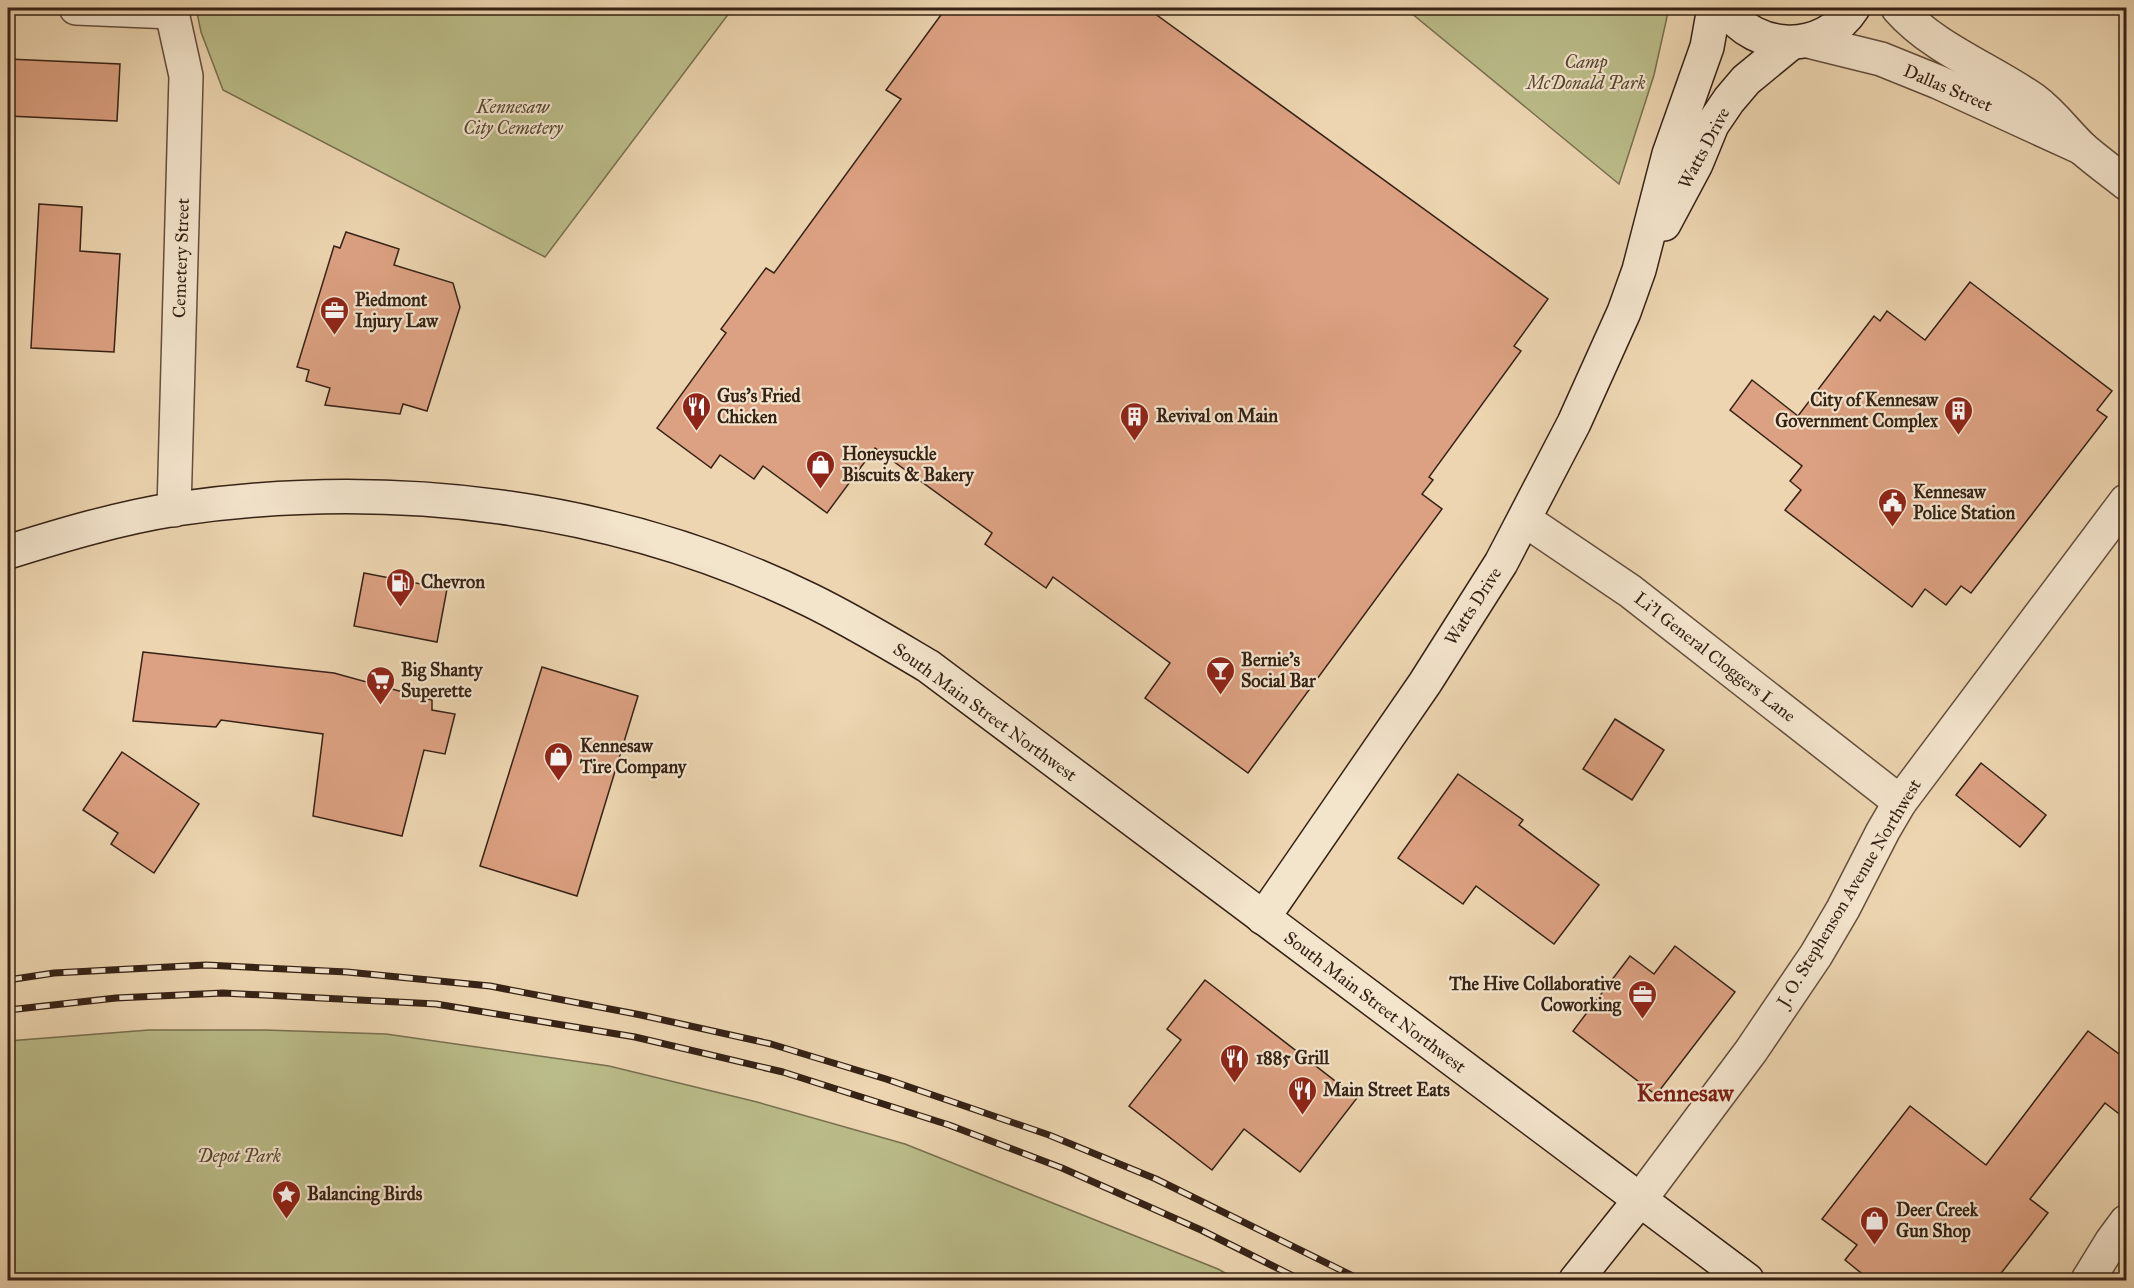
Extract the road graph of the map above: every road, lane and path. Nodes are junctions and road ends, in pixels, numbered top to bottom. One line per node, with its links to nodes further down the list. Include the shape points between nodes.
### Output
1 (76, 8): 6 (main road)
2 (1714, 8): 10 (main road, Watts Drive, via 1707,47 1670,154)
3 (1726, 8): 7 (main road, Dallas Street, via 1749,32 1769,40)
4 (1853, 8): 7 (main road, Watts Drive, via 1830,31)
5 (1898, 8): 8 (main road, Dallas Street, via 1930,37 2038,103)
6 (171, 10): 12 (main road, Cemetery Street, via 186,76)
7 (1800, 42): 8 (main road, Dallas Street, via 1881,60 1927,77); 10 (main road, Watts Drive, via 1746,80 1729,100 1712,125 1696,164)
8 (2082, 148): 9 (main road, Dallas Street)
9 (2127, 183)
10 (1639, 270): 13 (main road, Watts Drive, via 1574,423)
11 (2127, 501): 15 (main road, J. O. Stephenson Avenue Northwest)
12 (174, 510): 14 (main road, South Main Street Northwest, via 73,532); 16 (main road, South Main Street Northwest, via 335,495 430,499 524,509 574,519 730,566 808,599 928,666)
13 (1525, 520): 15 (main road, Li'l General Cloggers Lane, via 1630,591); 16 (main road, Watts Drive, via 1425,683)
14 (8, 552)
15 (1900, 802): 17 (main road, J. O. Stephenson Avenue Northwest, via 1816,956)
16 (1263, 918): 17 (main road, South Main Street Northwest)
17 (1639, 1202): 19 (main road, J. O. Stephenson Avenue Northwest); 20 (main road, South Main Street Northwest)
18 (2127, 1222): 21 (main road)
19 (1576, 1281)
20 (1747, 1281)
21 (2088, 1281)

